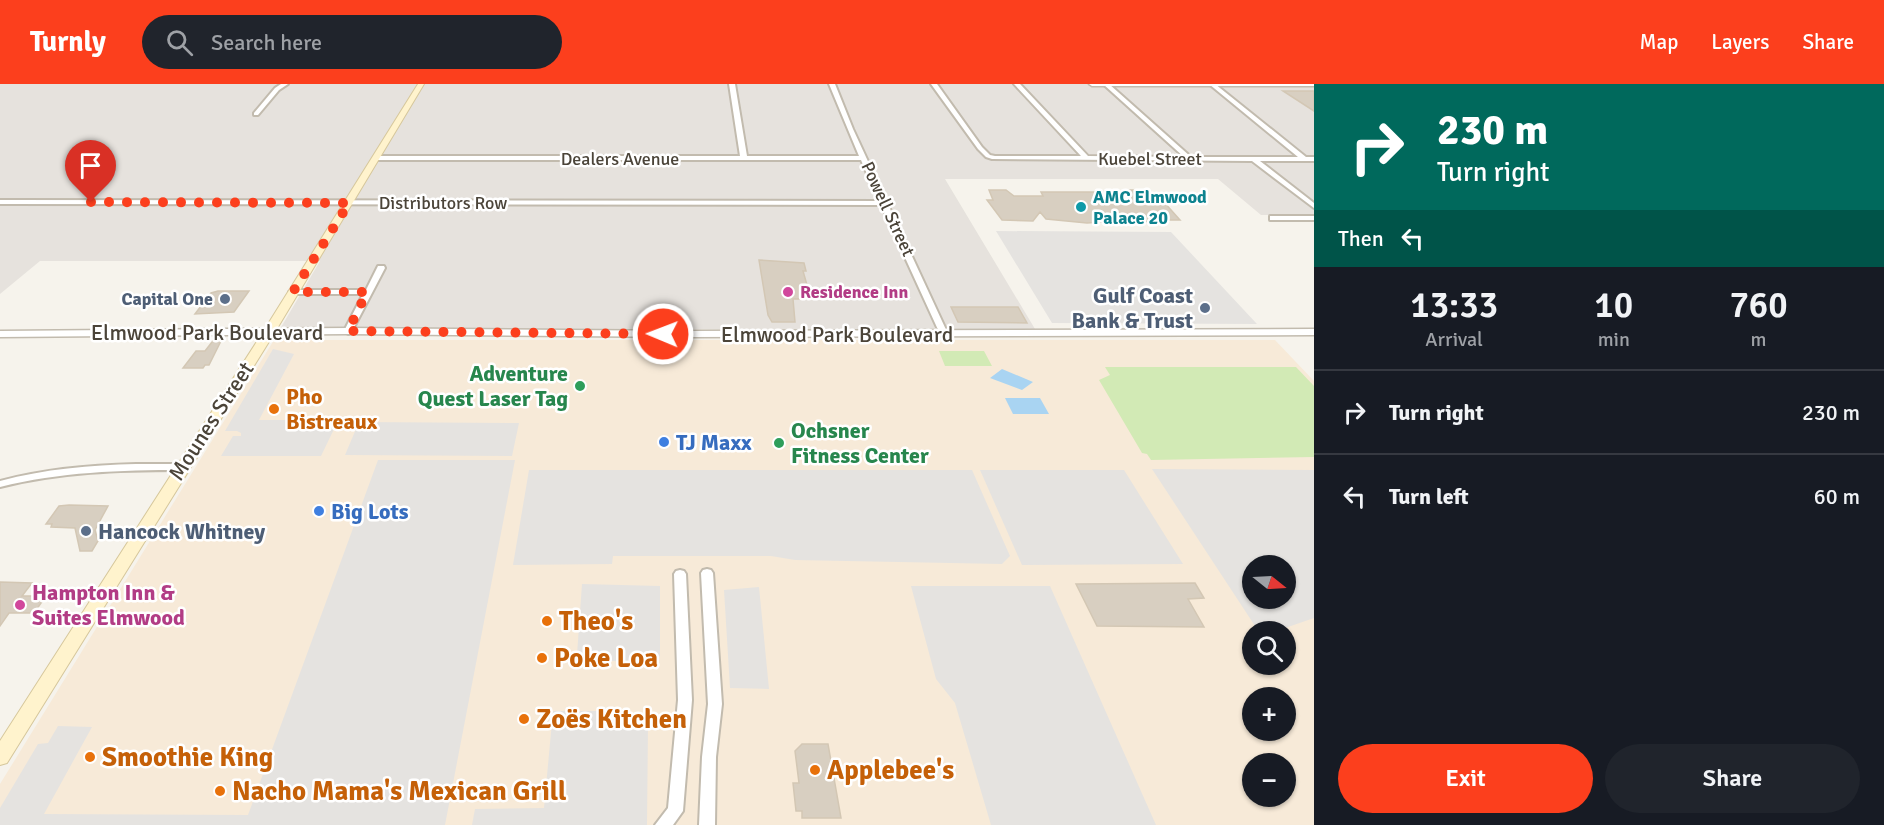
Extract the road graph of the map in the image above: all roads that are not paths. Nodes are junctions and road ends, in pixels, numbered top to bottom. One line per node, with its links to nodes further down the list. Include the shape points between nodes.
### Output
1 (285, 84): 11 (street)
2 (421, 84): 12 (main road, Mounes Street)
3 (732, 84): 14 (street)
4 (832, 84): 13 (street, Powell Street)
5 (934, 84): 15 (street, Kuebel Street, via 987,155)
6 (1017, 84): 15 (street)
7 (1092, 84): 8 (street)
8 (1106, 84): 9 (street); 16 (street)
9 (1212, 84): 10 (street); 18 (street)
10 (1314, 84)
11 (256, 114)
12 (376, 158): 14 (street, Dealers Avenue); 21 (main road, Mounes Street)
13 (864, 158): 14 (street, Dealers Avenue); 22 (street, Powell Street)
14 (744, 159)
15 (1087, 159): 16 (street, Kuebel Street)
16 (1190, 159): 17 (street, Kuebel Street)
17 (1253, 159): 18 (street, Kuebel Street); 23 (street)
18 (1304, 159): 19 (street, Kuebel Street)
19 (1314, 159)
20 (0, 202): 21 (street, Distributors Row)
21 (349, 203): 22 (street, Distributors Row); 27 (main road, Mounes Street)
22 (885, 203): 33 (street, Powell Street)
23 (1314, 206)
24 (1274, 218): 25 (street)
25 (1314, 218)
26 (381, 268): 28 (street)
27 (293, 292): 28 (street); 30 (main road, Mounes Street)
28 (367, 292): 29 (street)
29 (348, 331): 30 (street, Elmwood Park Boulevard); 33 (street, Elmwood Park Boulevard)
30 (269, 332): 32 (street, Elmwood Park Boulevard); 34 (main road, Mounes Street)
31 (1314, 332): 33 (street, Elmwood Park Boulevard)
32 (0, 334)
33 (944, 334)
34 (182, 467): 35 (street, via 86,468); 38 (main road, Mounes Street)
35 (0, 484)
36 (707, 573): 41 (street, via 715,704)
37 (680, 574): 39 (street, via 685,700)
38 (0, 757)
39 (675, 818): 40 (street)
40 (663, 825)
41 (708, 825)

